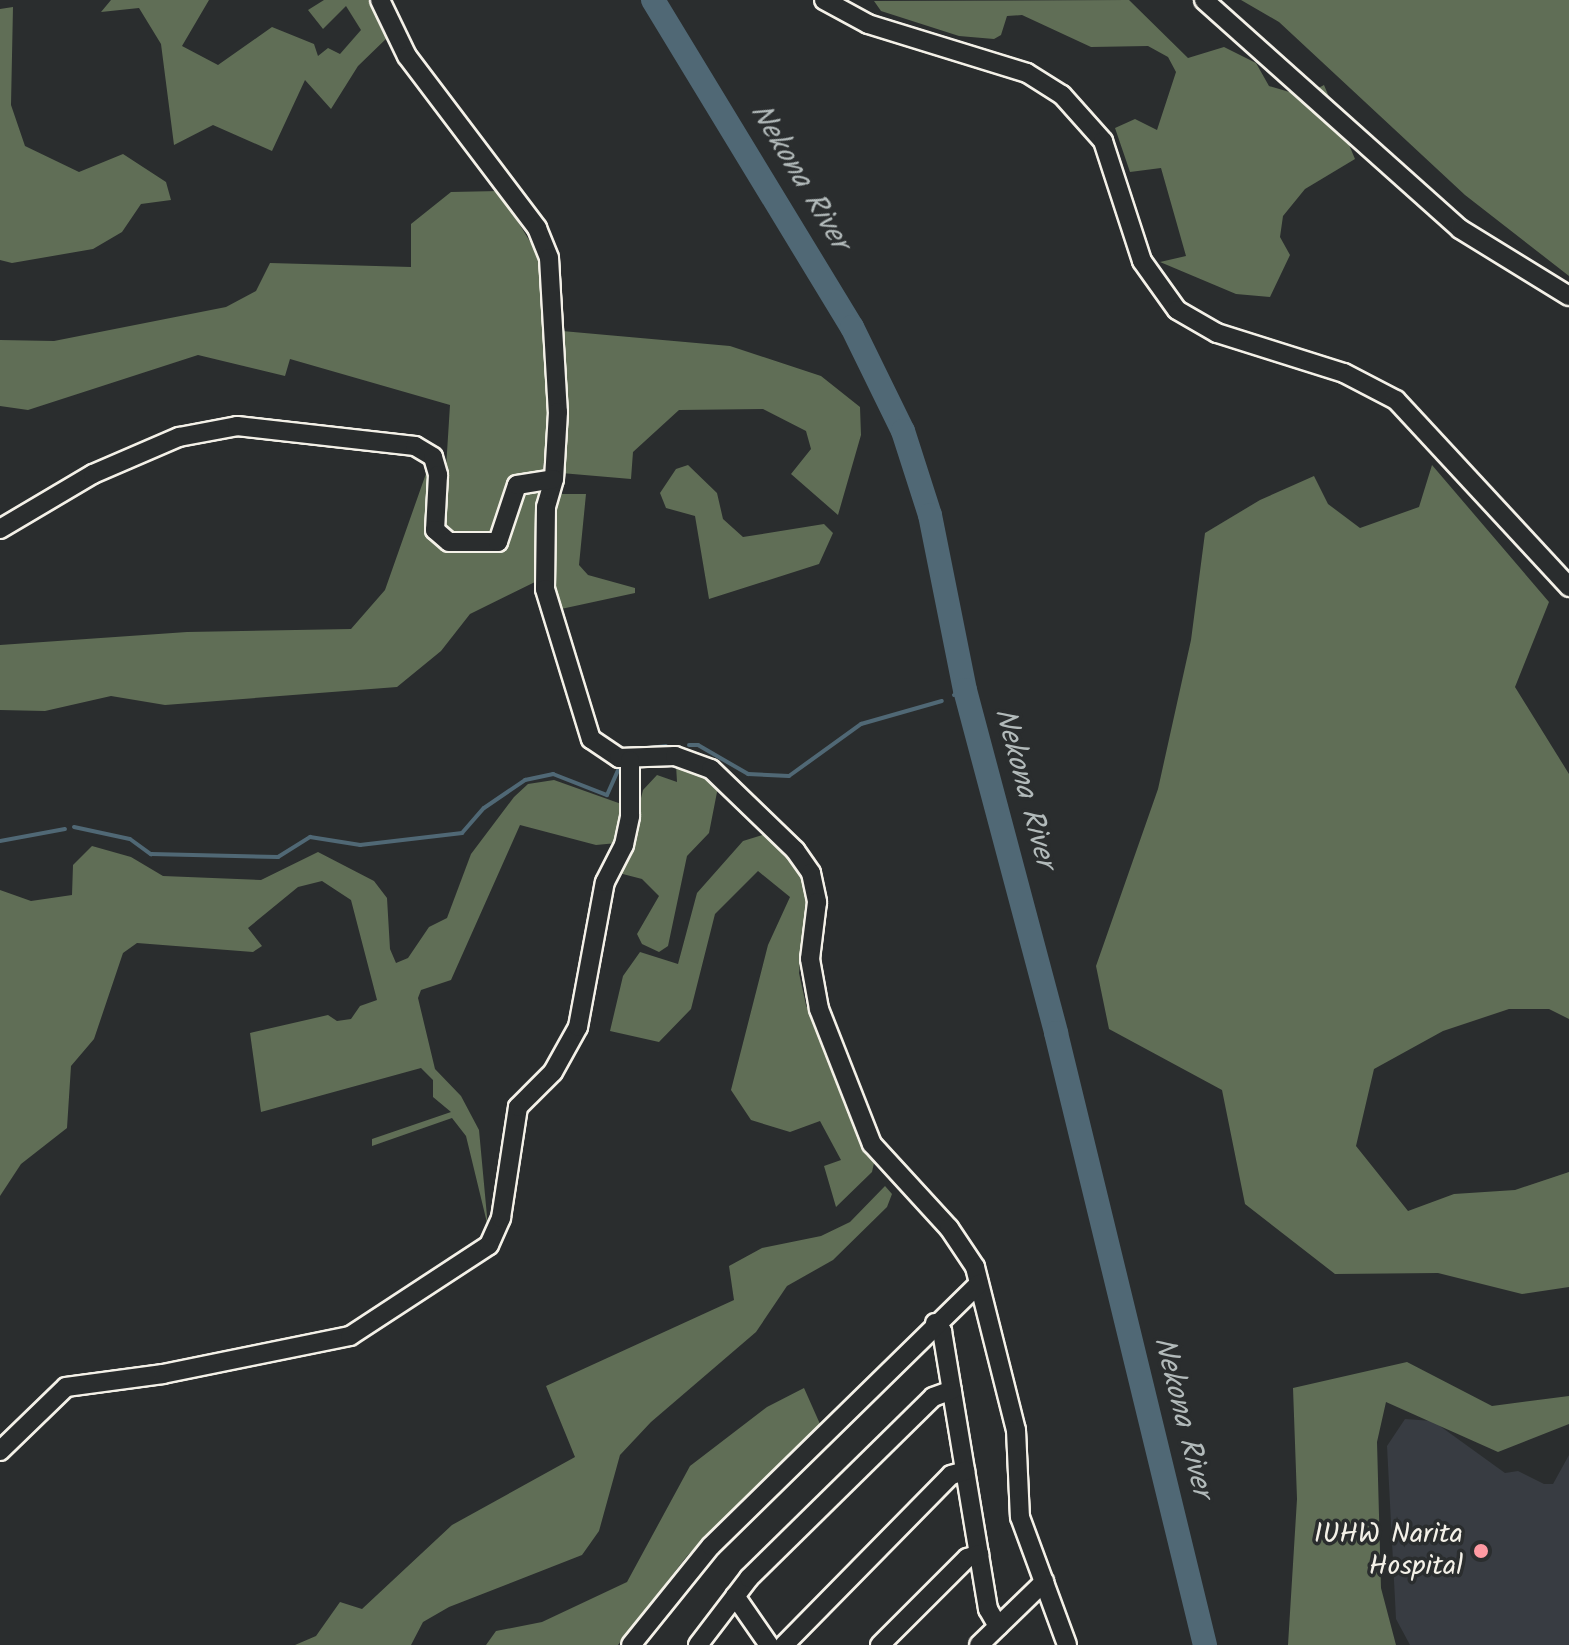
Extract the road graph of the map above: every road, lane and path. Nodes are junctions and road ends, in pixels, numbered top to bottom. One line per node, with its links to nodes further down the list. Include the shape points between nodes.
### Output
1 (380, 0): 5 (street, via 407,56 537,228 549,258 558,375)
2 (824, 0): 7 (street, via 868,24 997,62 1055,89 1078,108 1103,141 1142,261 1177,310 1217,333 1379,380)
3 (1204, 0): 4 (street, via 1460,229)
4 (1569, 296)
5 (554, 479): 6 (street, via 517,485 498,542 449,542 435,530 438,475 433,457 415,446 237,426 179,437 93,474); 8 (street, via 546,507 545,589 591,739 608,753)
6 (0, 529)
7 (1569, 587)
8 (630, 760): 9 (street, via 675,756 711,769 806,863 817,902 810,959 813,989 863,1126 886,1164 961,1245); 12 (street, via 630,816 624,845 605,882 578,1027 562,1060 518,1107 501,1218 489,1245 350,1336 163,1374 66,1387)
9 (979, 1284): 10 (street); 15 (street, via 1016,1430 1020,1517)
10 (935, 1323): 11 (street, via 942,1331); 18 (street, via 711,1546)
11 (952, 1390): 13 (street); 16 (street, via 933,1397)
12 (0, 1451)
13 (965, 1471): 14 (street); 21 (street, via 951,1475)
14 (979, 1554): 17 (street, via 988,1609); 22 (street, via 967,1558)
15 (1044, 1582): 17 (street); 24 (street)
16 (735, 1596): 19 (street); 20 (street)
17 (998, 1626): 23 (street)
18 (631, 1645)
19 (698, 1645)
20 (769, 1645)
21 (784, 1645)
22 (880, 1645)
23 (979, 1645)
24 (1067, 1645)

